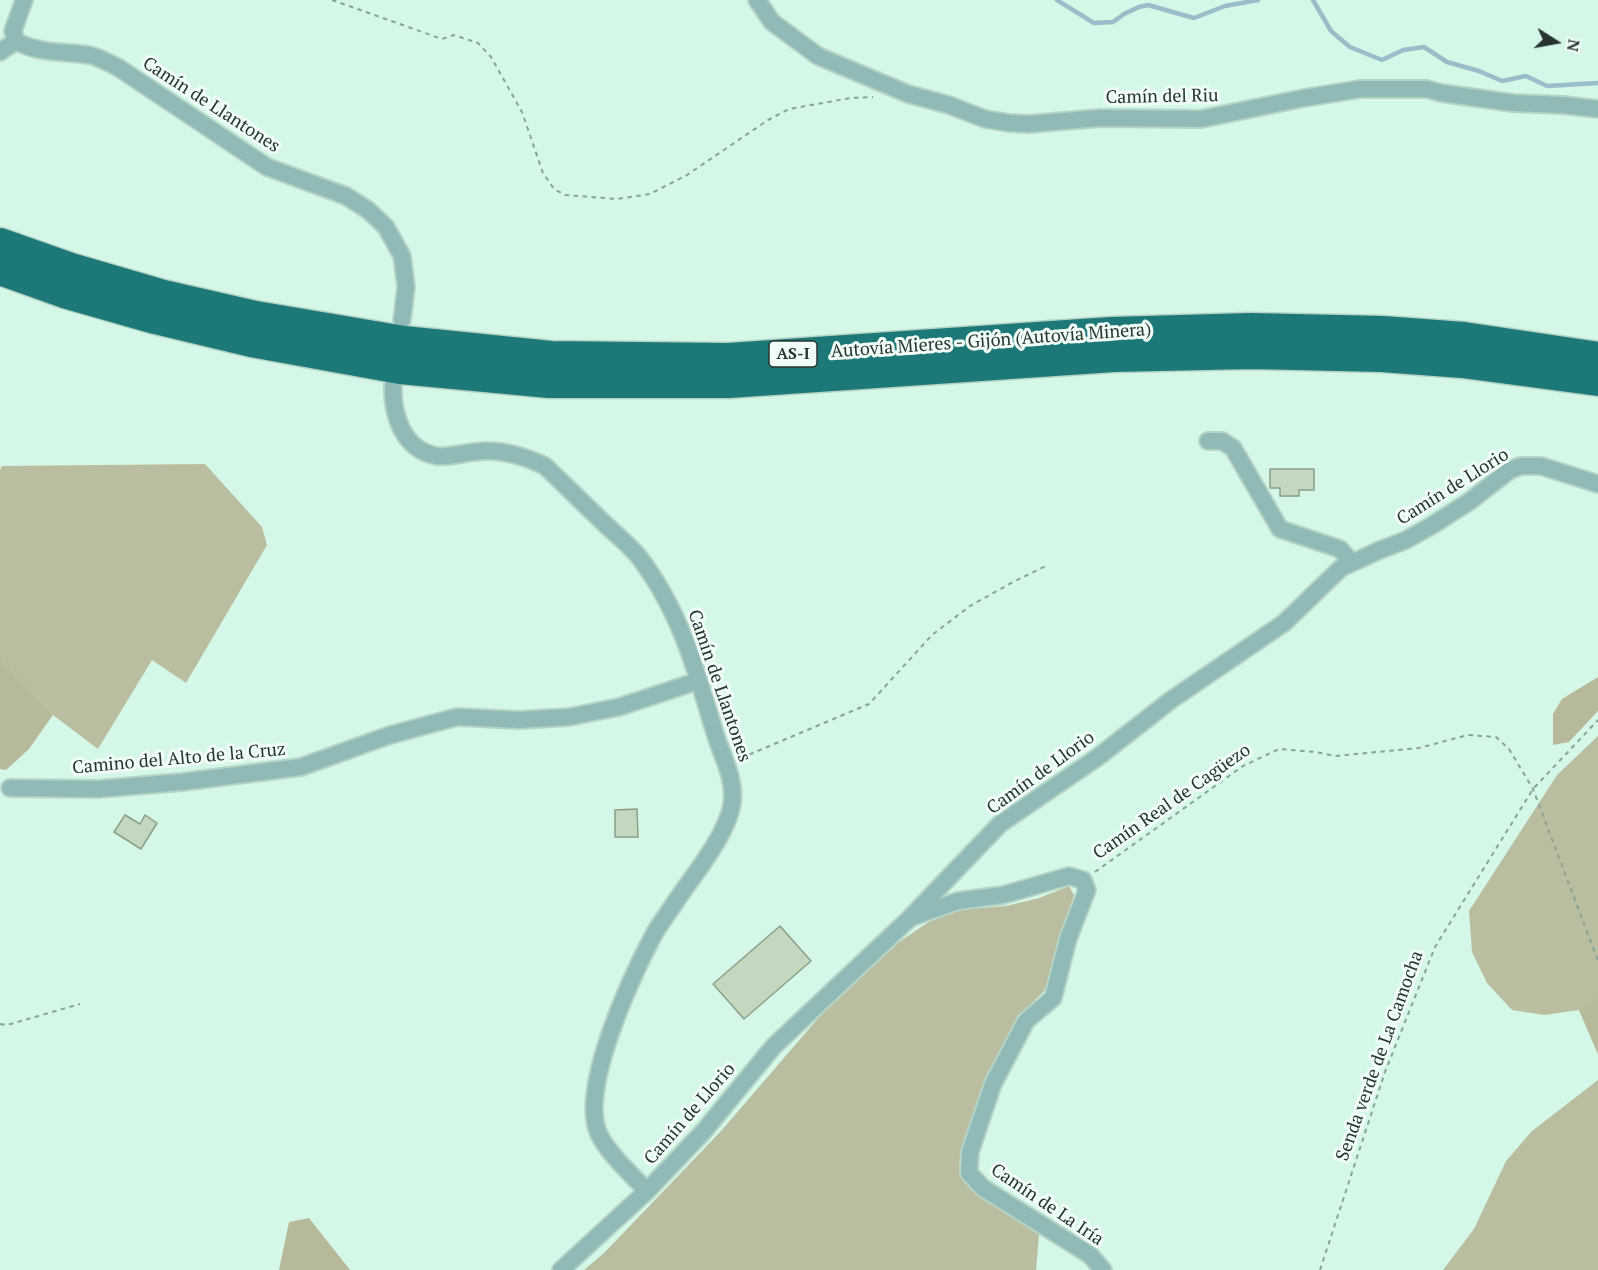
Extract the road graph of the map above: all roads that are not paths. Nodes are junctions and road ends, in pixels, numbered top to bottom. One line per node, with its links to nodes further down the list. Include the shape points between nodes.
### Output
1 (24, 0): 3 (street, via 13,31)
2 (758, 0): 5 (street, Camín del Riu, via 772,22 818,57 908,94 986,119 1029,124 1100,118 1201,119 1360,89 1427,89 1513,103)
3 (15, 40): 4 (street); 8 (street, Camín de Llantones, via 47,51 91,56 119,68 267,167 346,196 368,210 386,227 402,256 406,286)
4 (0, 52)
5 (1598, 109)
6 (0, 243): 9 (highway, Autovía Mieres - Gijón (Autovía Minera) / AS-I, via 149,291 256,316 404,341 551,356 728,358 1111,332 1251,328 1464,337)
7 (0, 270): 10 (highway, Autovía Mieres - Gijón (Autovía Minera) / AS-I, via 64,293 251,342 400,369 549,383 729,383 1114,357 1252,354 1462,363)
8 (402, 320)
9 (1598, 357)
10 (1598, 381)
11 (393, 384): 15 (street, Camín de Llantones, via 396,418 404,435 420,449 438,456 507,453 545,466 638,556 666,597 682,630)
12 (1208, 441): 14 (street, via 1222,441 1233,448 1280,529 1340,549)
13 (1598, 484): 14 (street, Camín de Llorio, via 1541,466 1521,466 1423,531)
14 (1351, 562): 17 (street, Camín de Llorio, via 1284,623 1000,824)
15 (698, 681): 16 (street, Camino del Alto de la Cruz, via 569,717 457,717 390,735 301,767 98,789); 18 (street, Camín de Llantones, via 727,763 732,804 705,860 654,934 639,964 604,1050 594,1105 594,1118 605,1145)
16 (10, 788)
17 (909, 919): 18 (street, Camín de Llorio, via 774,1046 703,1132); 20 (street, Camín de La Iría, via 958,901 1004,896 1069,876 1083,880 1087,890 1068,939 1053,998 1026,1021 993,1084 970,1152 969,1173 983,1188 1090,1255)
18 (647, 1191): 19 (street, Camín de Llorio)
19 (561, 1270)
20 (1103, 1270)

